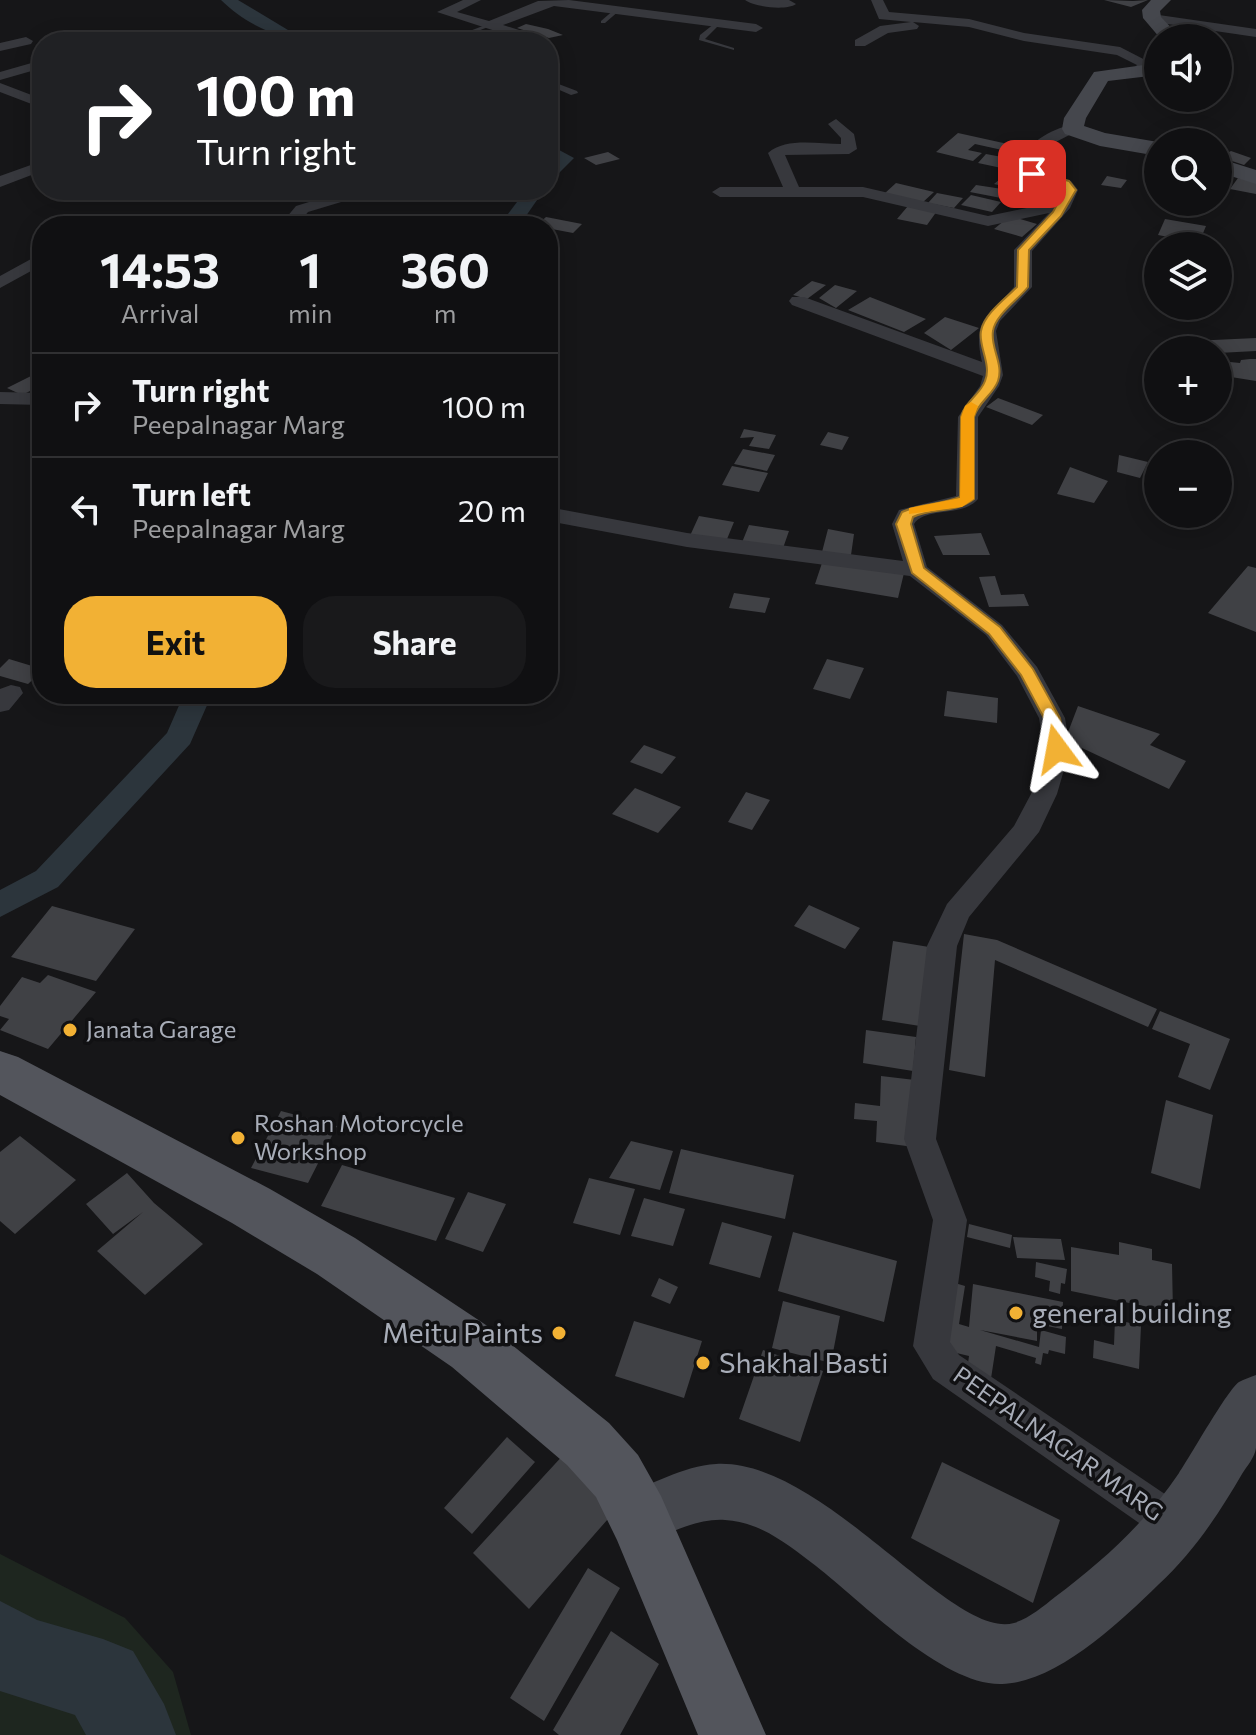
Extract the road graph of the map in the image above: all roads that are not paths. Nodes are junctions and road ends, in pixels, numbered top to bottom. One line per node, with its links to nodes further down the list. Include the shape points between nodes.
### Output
1 (475, 0): 13 (street, via 444,12)
2 (673, 0): 8 (street)
3 (751, 0): 5 (street)
4 (877, 0): 9 (street, via 884,16)
5 (790, 4)
6 (1157, 5): 12 (street); 17 (street)
7 (617, 10): 8 (street); 10 (lane); 13 (street, via 548,2)
8 (661, 14): 11 (street)
9 (919, 21): 19 (street, via 885,29); 22 (street, via 969,23 1120,51)
10 (603, 22)
11 (719, 22): 14 (street); 21 (lane, via 702,40)
12 (1165, 24)
13 (490, 25): 15 (lane); 16 (street)
14 (756, 28)
15 (471, 32)
16 (512, 32)
17 (1256, 33)
18 (26, 41): 20 (street)
19 (860, 43)
20 (0, 47)
21 (732, 49)
22 (1144, 63)
23 (32, 67): 25 (street)
24 (1144, 71): 31 (street, via 1101,76)
25 (0, 76)
26 (558, 86): 28 (lane)
27 (0, 87): 29 (street)
28 (574, 93)
29 (32, 100)
30 (836, 124): 37 (street, via 849,137 849,149 789,148 776,153)
31 (1073, 129): 32 (street); 40 (street, via 1042,143 1021,169 1065,184 1070,190)
32 (1144, 147)
33 (1232, 169): 35 (street)
34 (32, 170): 36 (street)
35 (1256, 177)
36 (0, 182)
37 (793, 191): 38 (street); 40 (street, via 863,192 988,221)
38 (720, 192)
39 (332, 200): 41 (street)
40 (1064, 205): 45 (street, via 1023,250 1023,287 986,332)
41 (296, 216)
42 (32, 264): 43 (street)
43 (0, 283)
44 (798, 301): 45 (street)
45 (993, 373): 49 (street, via 970,407 967,499 919,509 903,524)
46 (0, 398): 47 (street)
47 (32, 399)
48 (558, 516): 49 (street, via 701,543)
49 (917, 570): 53 (street, PEEPALNAGAR MARG, via 1003,641 1052,718 1057,749 1044,794 1025,832 957,912 942,946 920,1139 950,1220 931,1346 946,1367)
50 (0, 1071): 52 (main road, via 251,1206 410,1304 588,1444 617,1476)
51 (1256, 1401): 53 (street)
52 (639, 1518): 53 (street, via 703,1494 726,1492 773,1505 827,1539 941,1630 975,1649 1003,1656 1036,1645 1112,1591); 54 (main road)
53 (1176, 1525)
54 (732, 1735)

